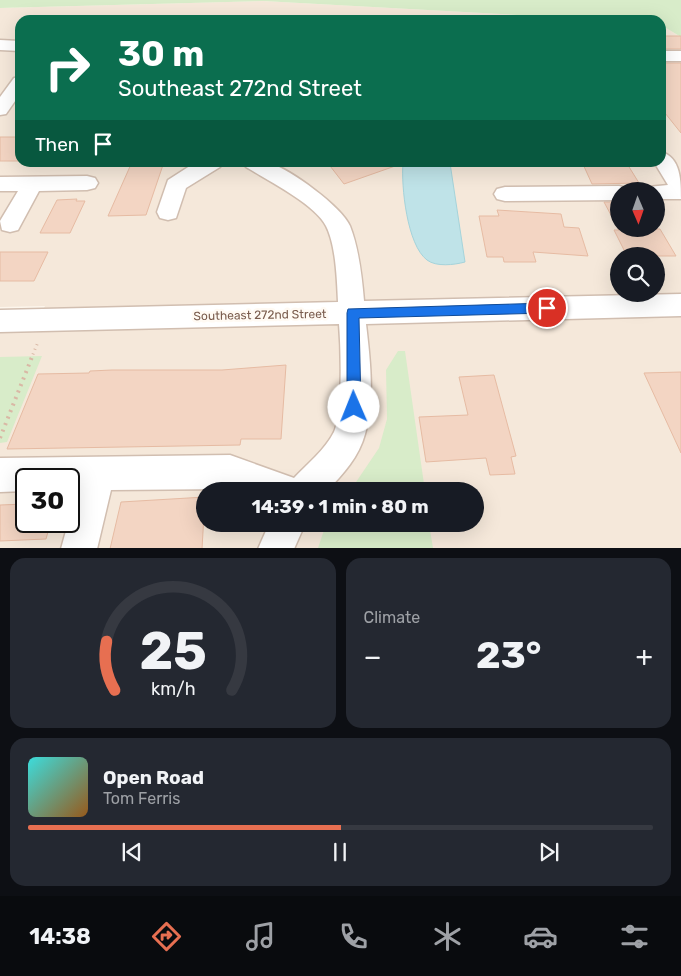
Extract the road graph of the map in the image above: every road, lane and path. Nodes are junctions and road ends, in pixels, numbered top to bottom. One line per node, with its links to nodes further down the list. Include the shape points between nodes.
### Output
1 (0, 45): 2 (street)
2 (15, 46)
3 (666, 56): 4 (street)
4 (681, 56)
5 (15, 89): 6 (street)
6 (0, 110)
7 (666, 165): 13 (street)
8 (204, 167): 18 (street, via 176,185)
9 (261, 167): 23 (street, via 327,211 338,225 346,248)
10 (87, 183): 12 (street)
11 (0, 184): 12 (street)
12 (33, 184): 19 (street)
13 (681, 187)
14 (610, 192): 17 (street)
15 (665, 192): 16 (street)
16 (681, 192)
17 (505, 194)
18 (168, 212)
19 (10, 224)
20 (681, 305): 21 (street, Southeast 272nd Street)
21 (640, 306): 22 (street, Southeast 272nd Street); 23 (street, Southeast 272nd Street)
22 (681, 312)
23 (353, 313): 24 (street, Southeast 272nd Street); 30 (street, via 354,407 350,434)
24 (47, 320): 25 (street, Southeast 272nd Street); 26 (path)
25 (0, 321)
26 (0, 438)
27 (98, 474): 28 (street); 29 (street, via 230,472); 32 (street)
28 (0, 475)
29 (258, 482)
30 (313, 482)
31 (283, 532): 33 (street)
32 (79, 548)
33 (276, 548)

